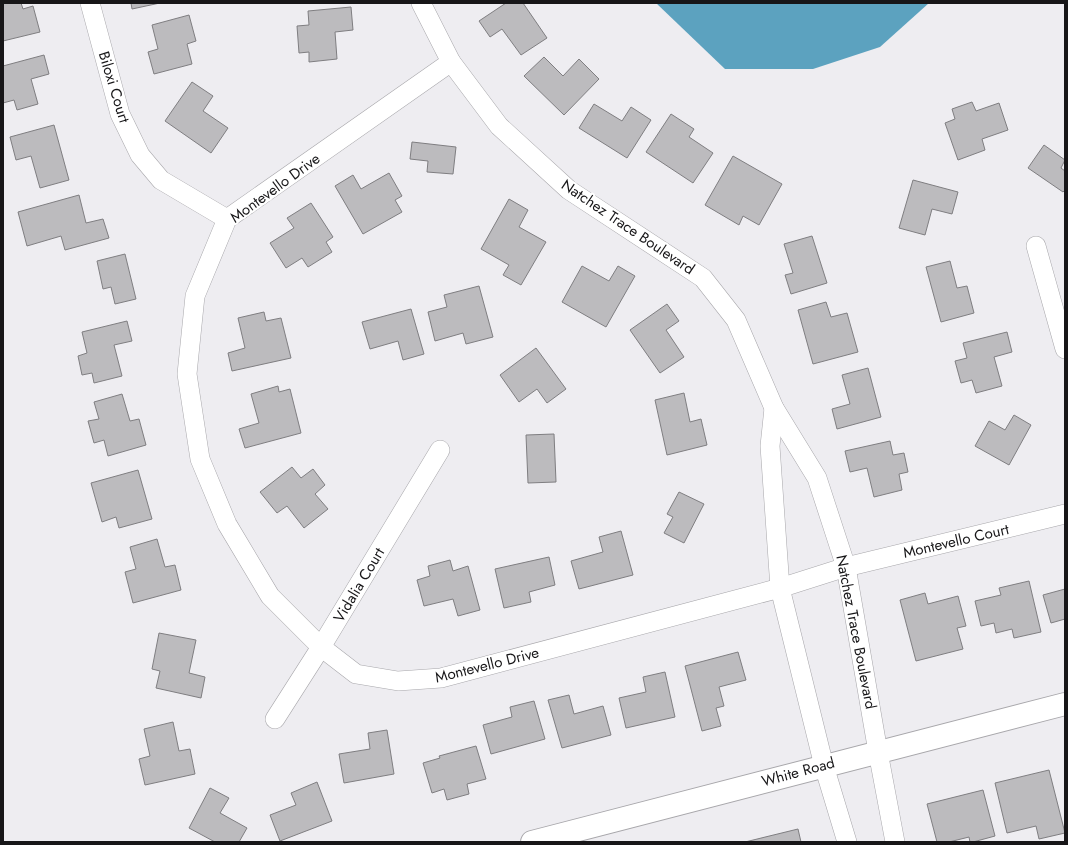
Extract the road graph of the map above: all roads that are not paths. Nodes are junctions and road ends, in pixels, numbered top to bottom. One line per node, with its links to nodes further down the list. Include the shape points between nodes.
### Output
1 (90, 3): 4 (street, Biloxi Court, via 120,114 140,155 162,180)
2 (421, 3): 3 (street, Natchez Trace Boulevard)
3 (451, 62): 4 (street, Montevello Drive); 7 (street, Natchez Trace Boulevard, via 499,126 569,190 703,278 736,320)
4 (227, 219): 12 (street, Montevello Drive, via 195,296 187,374 200,459 227,524 270,596)
5 (1036, 246): 6 (street)
6 (1065, 349)
7 (774, 408): 10 (street, Natchez Trace Boulevard, via 817,478); 11 (street, Natchez Trace Boulevard, via 770,446)
8 (440, 450): 12 (street, Vidalia Court)
9 (1065, 514): 10 (street, Montevello Court)
10 (846, 567): 11 (street, Montevello Drive); 15 (street, Natchez Trace Boulevard)
11 (780, 588): 12 (street, Montevello Drive, via 441,678 398,681 356,674); 16 (street, Natchez Trace Boulevard)
12 (321, 647): 14 (street, Vidalia Court)
13 (1065, 704): 15 (street, White Road)
14 (276, 719)
15 (878, 752): 16 (street, White Road); 19 (street, Natchez Trace Boulevard)
16 (824, 766): 17 (street, White Road); 18 (street, Natchez Trace Boulevard)
17 (532, 842)
18 (846, 842)
19 (895, 842)

